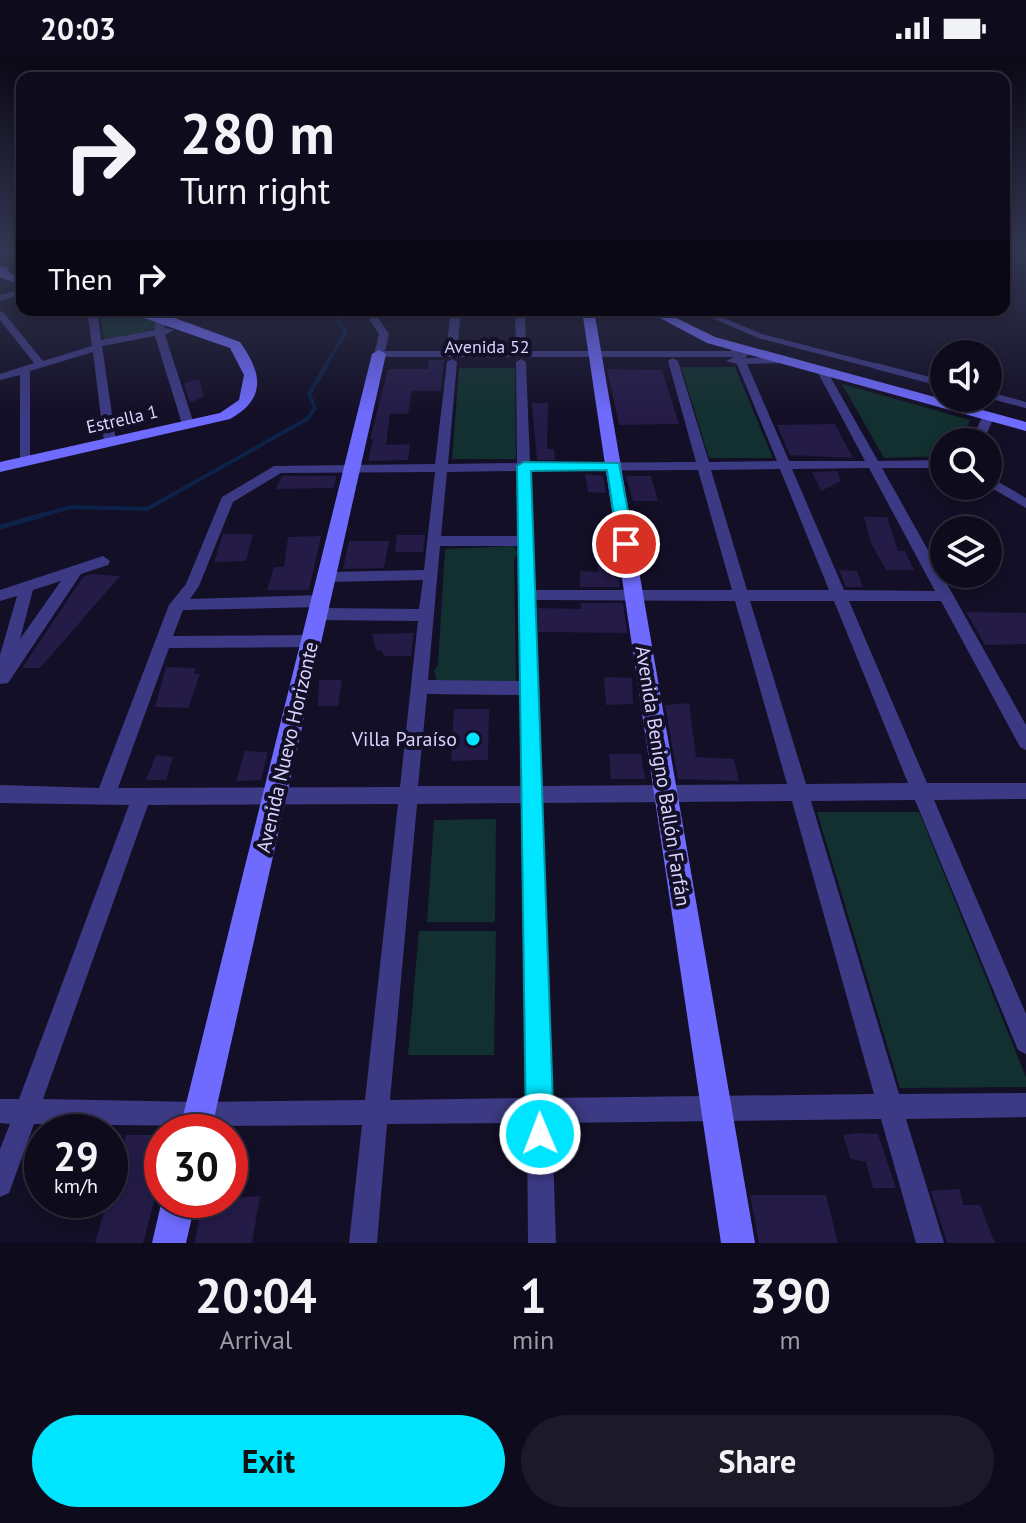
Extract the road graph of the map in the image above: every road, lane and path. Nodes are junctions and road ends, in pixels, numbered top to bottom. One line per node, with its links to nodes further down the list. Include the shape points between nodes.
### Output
1 (0, 314): 17 (street)
2 (93, 316): 10 (street)
3 (372, 316): 13 (street, via 384,334)
4 (456, 316): 14 (street)
5 (520, 316): 15 (street)
6 (589, 316): 12 (street, Avenida Benigno Ballón Farfán)
7 (661, 316): 11 (street)
8 (713, 316): 21 (lane, via 760,336)
9 (161, 319): 10 (street); 25 (street); 25 (street, Estrella 1, via 238,348 253,381 247,399 225,416)
10 (96, 346): 17 (street); 28 (street)
11 (742, 354): 12 (street, Avenida 52); 16 (street); 19 (street); 34 (street)
12 (597, 357): 15 (street, Avenida 52); 16 (street); 32 (street, Avenida Benigno Ballón Farfán)
13 (378, 358): 14 (street, Avenida 52); 38 (street, Avenida Nuevo Horizonte)
14 (452, 358): 15 (street, Avenida 52); 37 (street)
15 (521, 358): 31 (street)
16 (673, 361): 33 (street)
17 (41, 365): 18 (street)
18 (25, 369): 20 (street); 29 (street)
19 (822, 371): 24 (street); 35 (street)
20 (0, 377)
21 (930, 380)
22 (1002, 399): 23 (lane)
23 (1026, 405)
24 (988, 417): 26 (street); 27 (street)
25 (188, 424): 28 (street, Estrella 1)
26 (1026, 427)
27 (983, 428)
28 (110, 442): 29 (street, Estrella 1)
29 (24, 461): 36 (street, Estrella 1)
30 (930, 464): 35 (street)
31 (524, 466): 32 (street); 37 (street); 44 (street)
32 (614, 466): 33 (street); 55 (street, Avenida Benigno Ballón Farfán)
33 (703, 466): 34 (street); 53 (street)
34 (785, 466): 35 (street); 51 (street)
35 (874, 466): 54 (street)
36 (0, 467)
37 (441, 467): 38 (street); 43 (street)
38 (353, 468): 48 (street, Avenida Nuevo Horizonte); 56 (street, via 278,469 227,500 192,586)
39 (1002, 479): 41 (street)
40 (1002, 489): 42 (street)
41 (1026, 494)
42 (1026, 504)
43 (434, 541): 44 (street); 47 (street)
44 (524, 541): 50 (street)
45 (103, 561): 46 (street)
46 (77, 569): 49 (street); 61 (street)
47 (431, 575): 48 (street); 58 (street)
48 (327, 577): 57 (street, Avenida Nuevo Horizonte)
49 (27, 586): 52 (street); 61 (street)
50 (526, 595): 55 (street); 63 (street)
51 (840, 595): 53 (street); 54 (street); 67 (street)
52 (0, 596)
53 (741, 596): 55 (street); 65 (street)
54 (945, 596): 64 (street)
55 (635, 597): 72 (street, Avenida Benigno Ballón Farfán)
56 (177, 605): 57 (street); 60 (street)
57 (319, 608): 58 (street); 59 (street, Avenida Nuevo Horizonte)
58 (427, 615): 62 (street)
59 (312, 641): 60 (street); 71 (street, Avenida Nuevo Horizonte)
60 (164, 642): 74 (street)
61 (1, 680)
62 (421, 687): 63 (street); 68 (street)
63 (530, 688): 69 (street)
64 (1026, 742)
65 (797, 791): 67 (street); 72 (street); 76 (street)
66 (1026, 791): 67 (street)
67 (919, 792): 75 (street)
68 (410, 793): 69 (street); 71 (street); 80 (street)
69 (531, 793): 72 (street); 79 (street)
70 (0, 794): 74 (street)
71 (276, 794): 73 (street); 83 (street, Avenida Nuevo Horizonte)
72 (666, 794): 78 (street, Avenida Benigno Ballón Farfán)
73 (142, 796): 74 (street); 82 (street)
74 (105, 797)
75 (1026, 1042)
76 (890, 1104): 77 (street); 78 (street); 92 (street)
77 (1026, 1105)
78 (716, 1106): 79 (street); 91 (street, Avenida Benigno Ballón Farfán)
79 (539, 1107): 80 (street); 90 (street)
80 (376, 1109): 85 (street); 89 (street)
81 (0, 1111): 82 (street)
82 (26, 1111): 84 (street); 86 (street)
83 (199, 1114)
84 (144, 1119)
85 (248, 1119)
86 (0, 1184)
87 (175, 1218): 88 (street)
88 (169, 1243)
89 (363, 1243)
90 (542, 1243)
91 (738, 1243)
92 (930, 1243)

